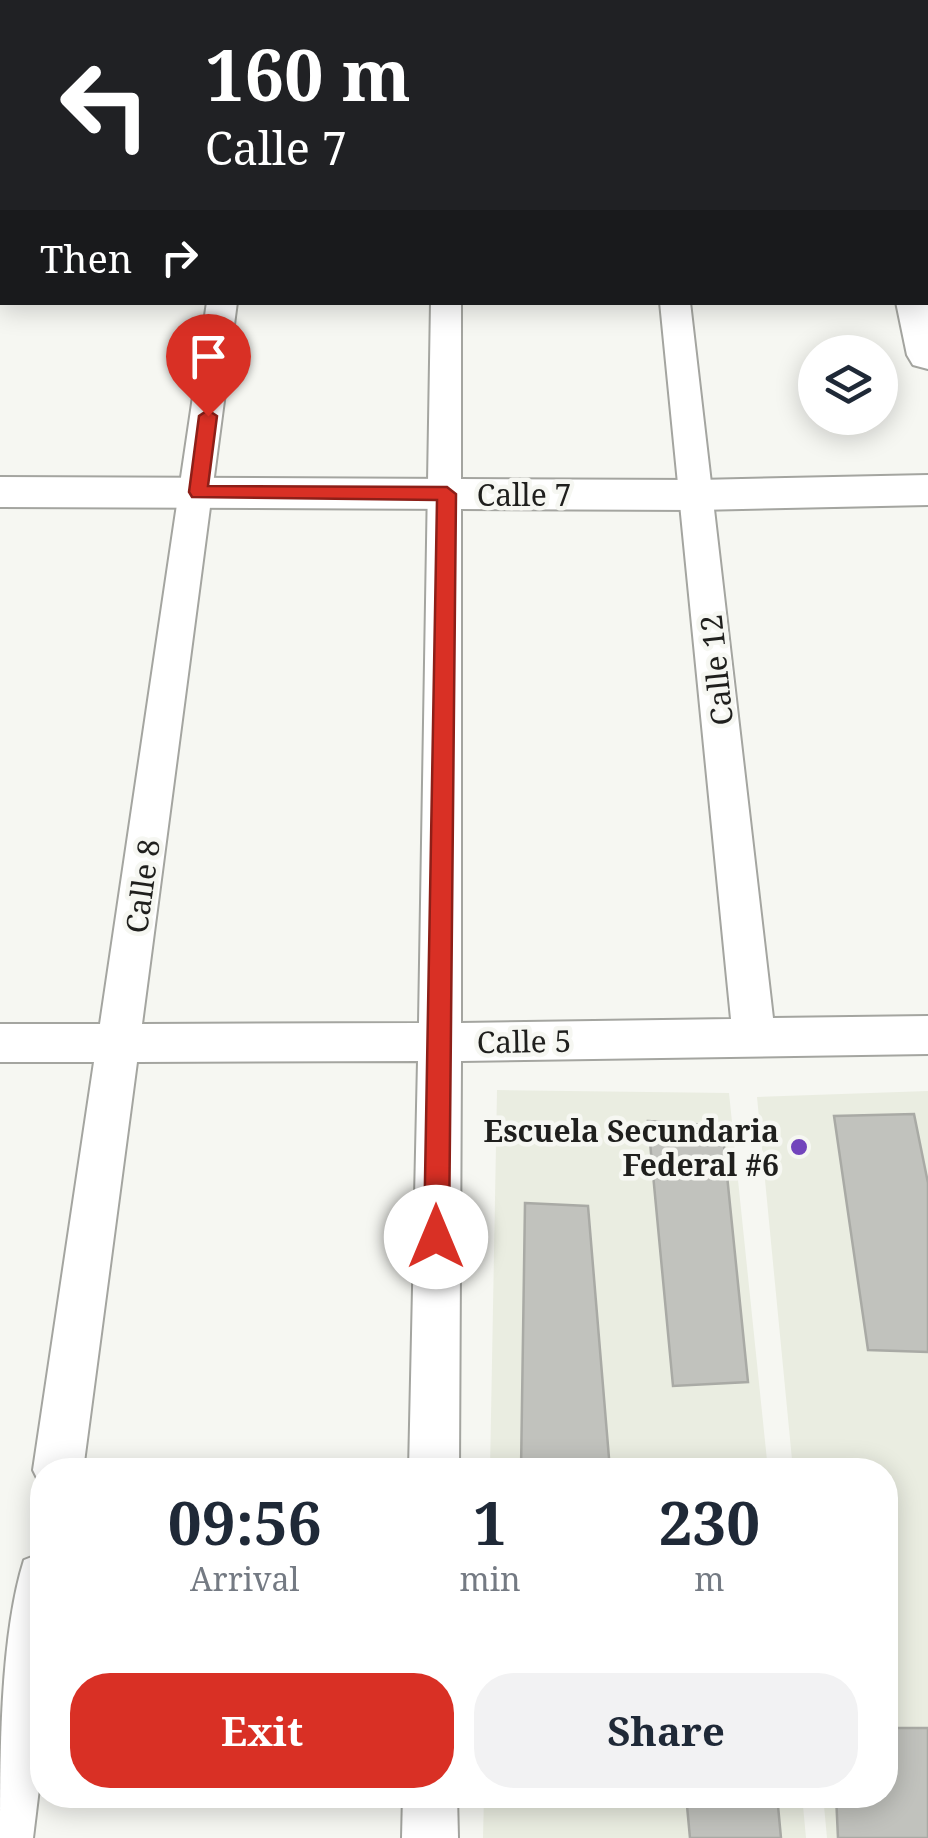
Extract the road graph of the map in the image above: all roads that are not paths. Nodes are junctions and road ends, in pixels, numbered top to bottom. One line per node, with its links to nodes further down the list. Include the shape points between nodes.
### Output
1 (222, 305): 8 (street, Calle 8)
2 (446, 305): 9 (street)
3 (675, 305): 10 (street, Calle 12)
4 (917, 305): 5 (main road)
5 (928, 355)
6 (928, 490): 10 (street, Calle 7)
7 (0, 492): 8 (street, Calle 7)
8 (198, 492): 9 (street, Calle 7); 13 (street, Calle 8)
9 (447, 494): 10 (street, Calle 7); 14 (street)
10 (698, 495): 12 (street, Calle 12)
11 (928, 1035): 12 (street, Calle 5)
12 (754, 1038): 14 (street, Calle 5)
13 (119, 1042): 14 (street, Calle 5); 15 (street, Calle 5); 16 (street, Calle 8)
14 (438, 1042): 17 (street)
15 (0, 1043)
16 (60, 1458)
17 (434, 1458)
18 (30, 1662): 20 (street)
19 (430, 1808): 21 (street)
20 (5, 1838)
21 (430, 1838)

